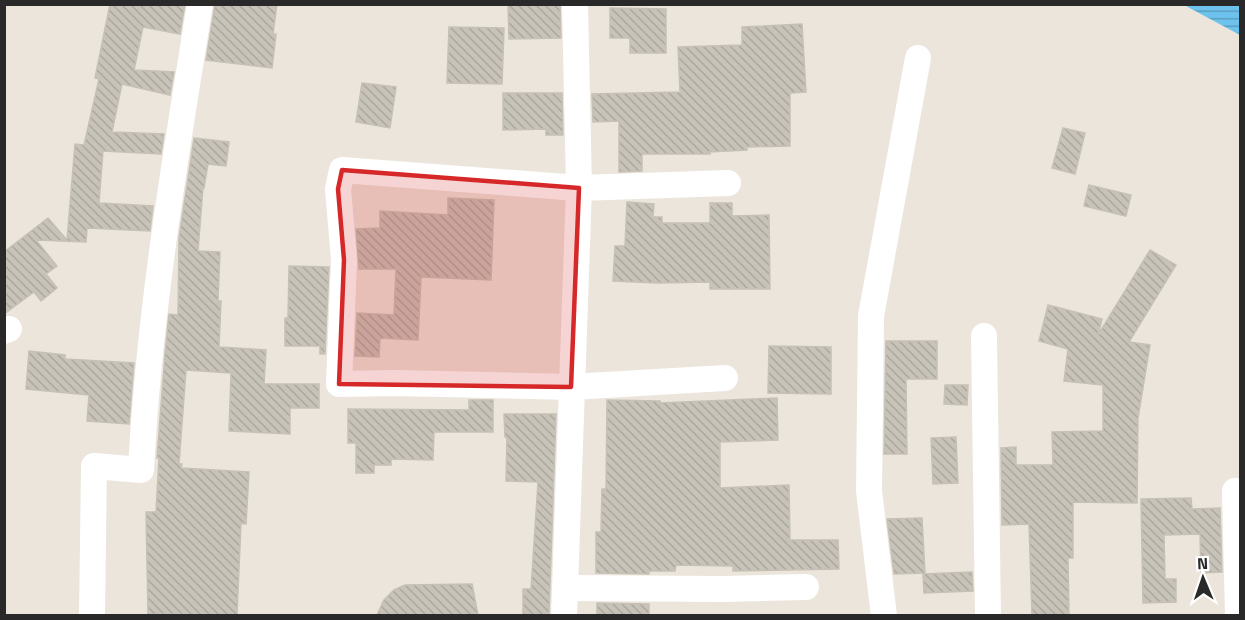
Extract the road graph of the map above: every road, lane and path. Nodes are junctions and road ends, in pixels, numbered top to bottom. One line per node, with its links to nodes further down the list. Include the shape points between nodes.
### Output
1 (200, 4): 12 (street, via 169,197 145,394 141,470 94,466)
2 (575, 4): 5 (street)
3 (918, 58): 14 (street, via 871,316 868,491)
4 (728, 183): 5 (street)
5 (579, 188): 8 (street); 8 (street, via 342,170 338,189 344,260 339,384)
6 (984, 336): 15 (street)
7 (725, 378): 8 (street)
8 (572, 387): 11 (street)
9 (1235, 491): 16 (street)
10 (806, 587): 11 (street)
11 (565, 588): 13 (street)
12 (92, 615)
13 (564, 615)
14 (884, 615)
15 (988, 615)
16 (1238, 615)

